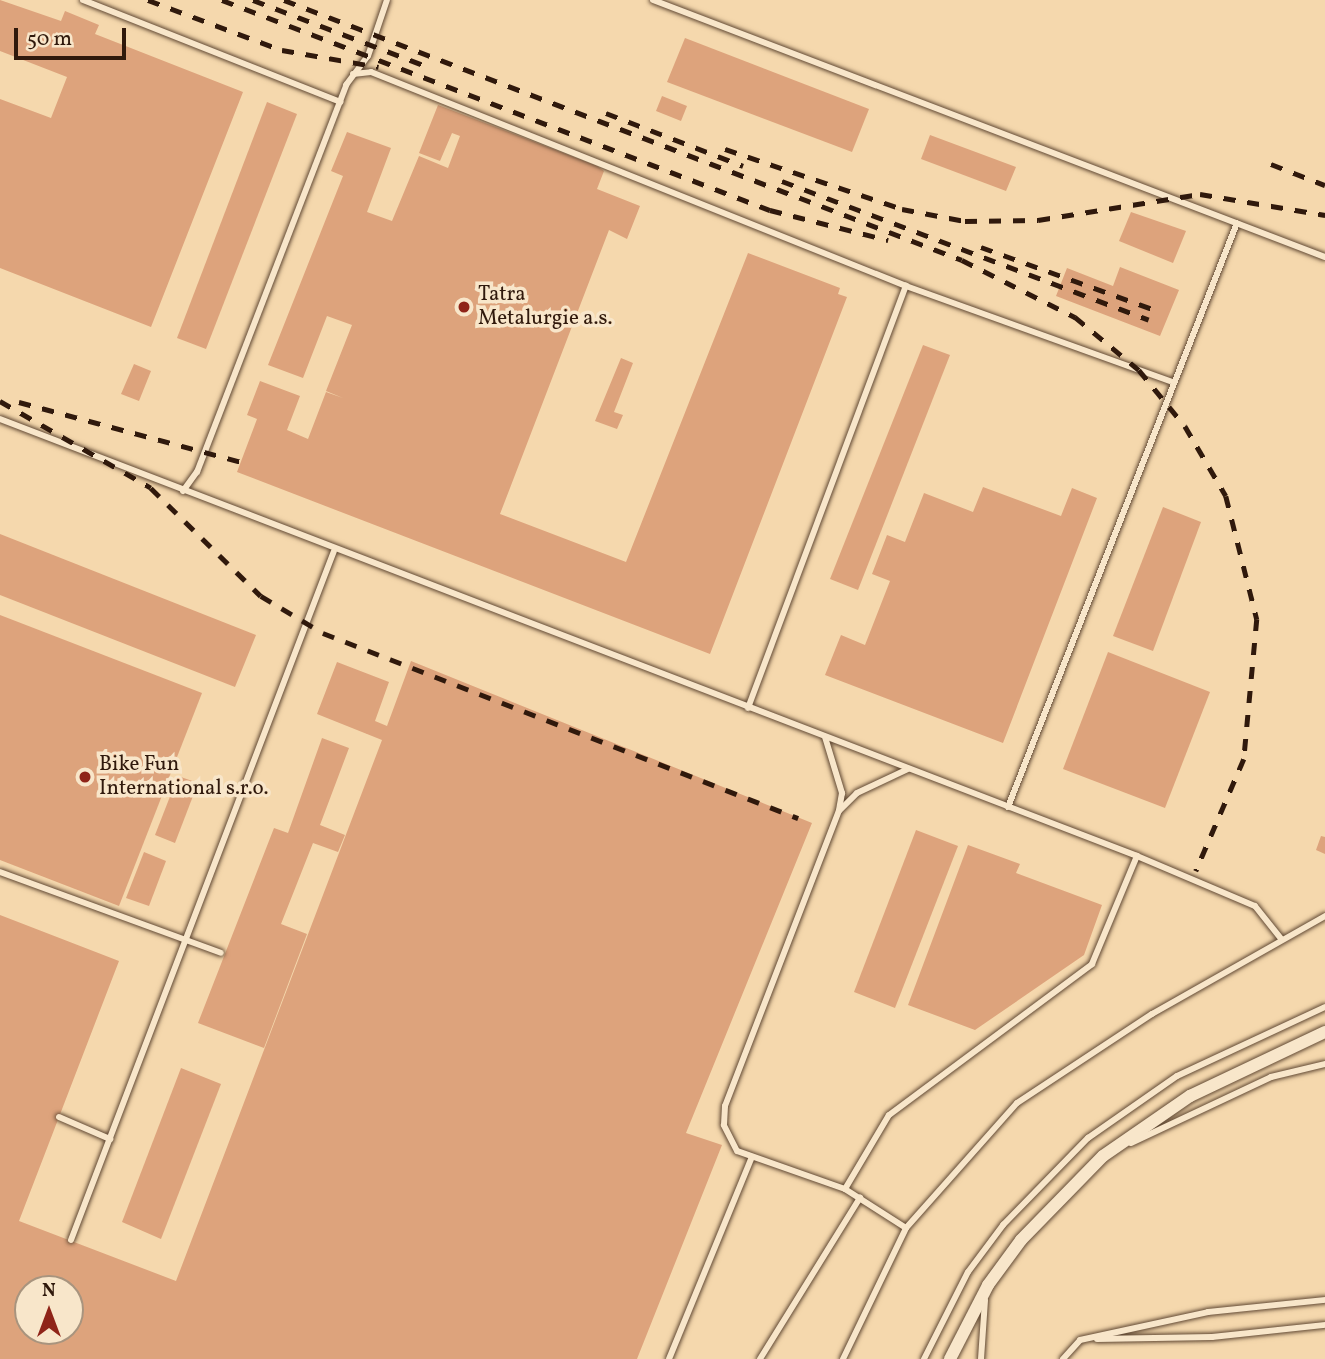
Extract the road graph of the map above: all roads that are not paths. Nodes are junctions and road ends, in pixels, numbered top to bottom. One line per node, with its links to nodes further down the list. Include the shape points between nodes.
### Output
1 (83, 0): 5 (lane)
2 (387, 0): 4 (lane, via 368,56)
3 (653, 0): 6 (lane)
4 (353, 74): 5 (lane); 8 (lane, via 371,72)
5 (341, 102): 11 (lane, via 197,472)
6 (1237, 223): 7 (lane); 9 (lane)
7 (1325, 257)
8 (906, 286): 9 (lane); 13 (lane)
9 (1170, 381): 16 (lane)
10 (0, 419): 11 (lane)
11 (183, 491): 12 (lane)
12 (334, 551): 13 (lane); 21 (lane)
13 (748, 708): 14 (lane)
14 (825, 737): 15 (lane); 17 (lane, via 842,793)
15 (908, 769): 16 (lane); 17 (lane, via 857,793)
16 (1008, 807): 18 (lane)
17 (839, 811): 30 (lane, via 725,1106 724,1125 737,1151)
18 (1138, 856): 22 (lane, via 1255,906); 31 (lane, via 1092,964 889,1115)
19 (0, 872): 21 (lane)
20 (1325, 916): 22 (lane)
21 (183, 940): 23 (lane); 28 (lane)
22 (1282, 940): 33 (lane, via 1152,1014 1017,1103)
23 (220, 953)
24 (1325, 1007): 42 (lane, via 1178,1076 1088,1138 1003,1225 968,1272)
25 (1325, 1032): 29 (street, via 1189,1096)
26 (1325, 1064): 29 (lane, via 1271,1077)
27 (58, 1117): 28 (lane)
28 (110, 1139): 34 (lane)
29 (1104, 1156): 35 (street, via 1059,1196)
30 (752, 1157): 31 (lane); 39 (lane)
31 (845, 1189): 32 (lane)
32 (860, 1198): 33 (lane); 40 (lane)
33 (906, 1228): 41 (lane)
34 (71, 1240)
35 (988, 1285): 43 (street); 44 (lane, via 978,1343)
36 (1325, 1300): 38 (lane, via 1208,1312)
37 (1325, 1325): 38 (lane, via 1212,1337)
38 (1080, 1340): 45 (lane)
39 (669, 1359)
40 (760, 1359)
41 (843, 1359)
42 (924, 1359)
43 (950, 1359)
44 (981, 1359)
45 (1063, 1359)

